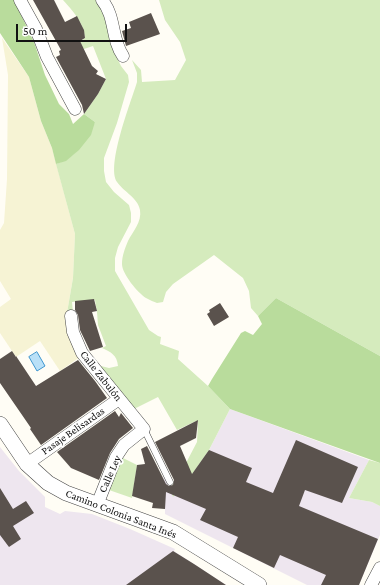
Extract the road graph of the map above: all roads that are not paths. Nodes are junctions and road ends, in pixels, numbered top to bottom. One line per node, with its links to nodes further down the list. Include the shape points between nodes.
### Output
1 (20, 0): 4 (street)
2 (102, 0): 3 (street, via 113,22 118,49)
3 (123, 56)
4 (75, 109)
5 (71, 316): 6 (street, Calle Zabulón, via 72,332 82,354)
6 (119, 399): 8 (street, Calle Zabulón); 9 (street, Pasaje Belisardas)
7 (0, 424): 9 (street, Camino Colonia Santa Inés)
8 (144, 429): 10 (lane); 11 (street, Calle Ley, via 124,445 116,457)
9 (27, 464): 11 (street, Camino Colonia Santa Inés, via 48,483)
10 (170, 482)
11 (96, 505): 13 (street, Camino Colonia Santa Inés, via 173,532)
12 (380, 568): 14 (street)
13 (259, 585)
14 (371, 585)

